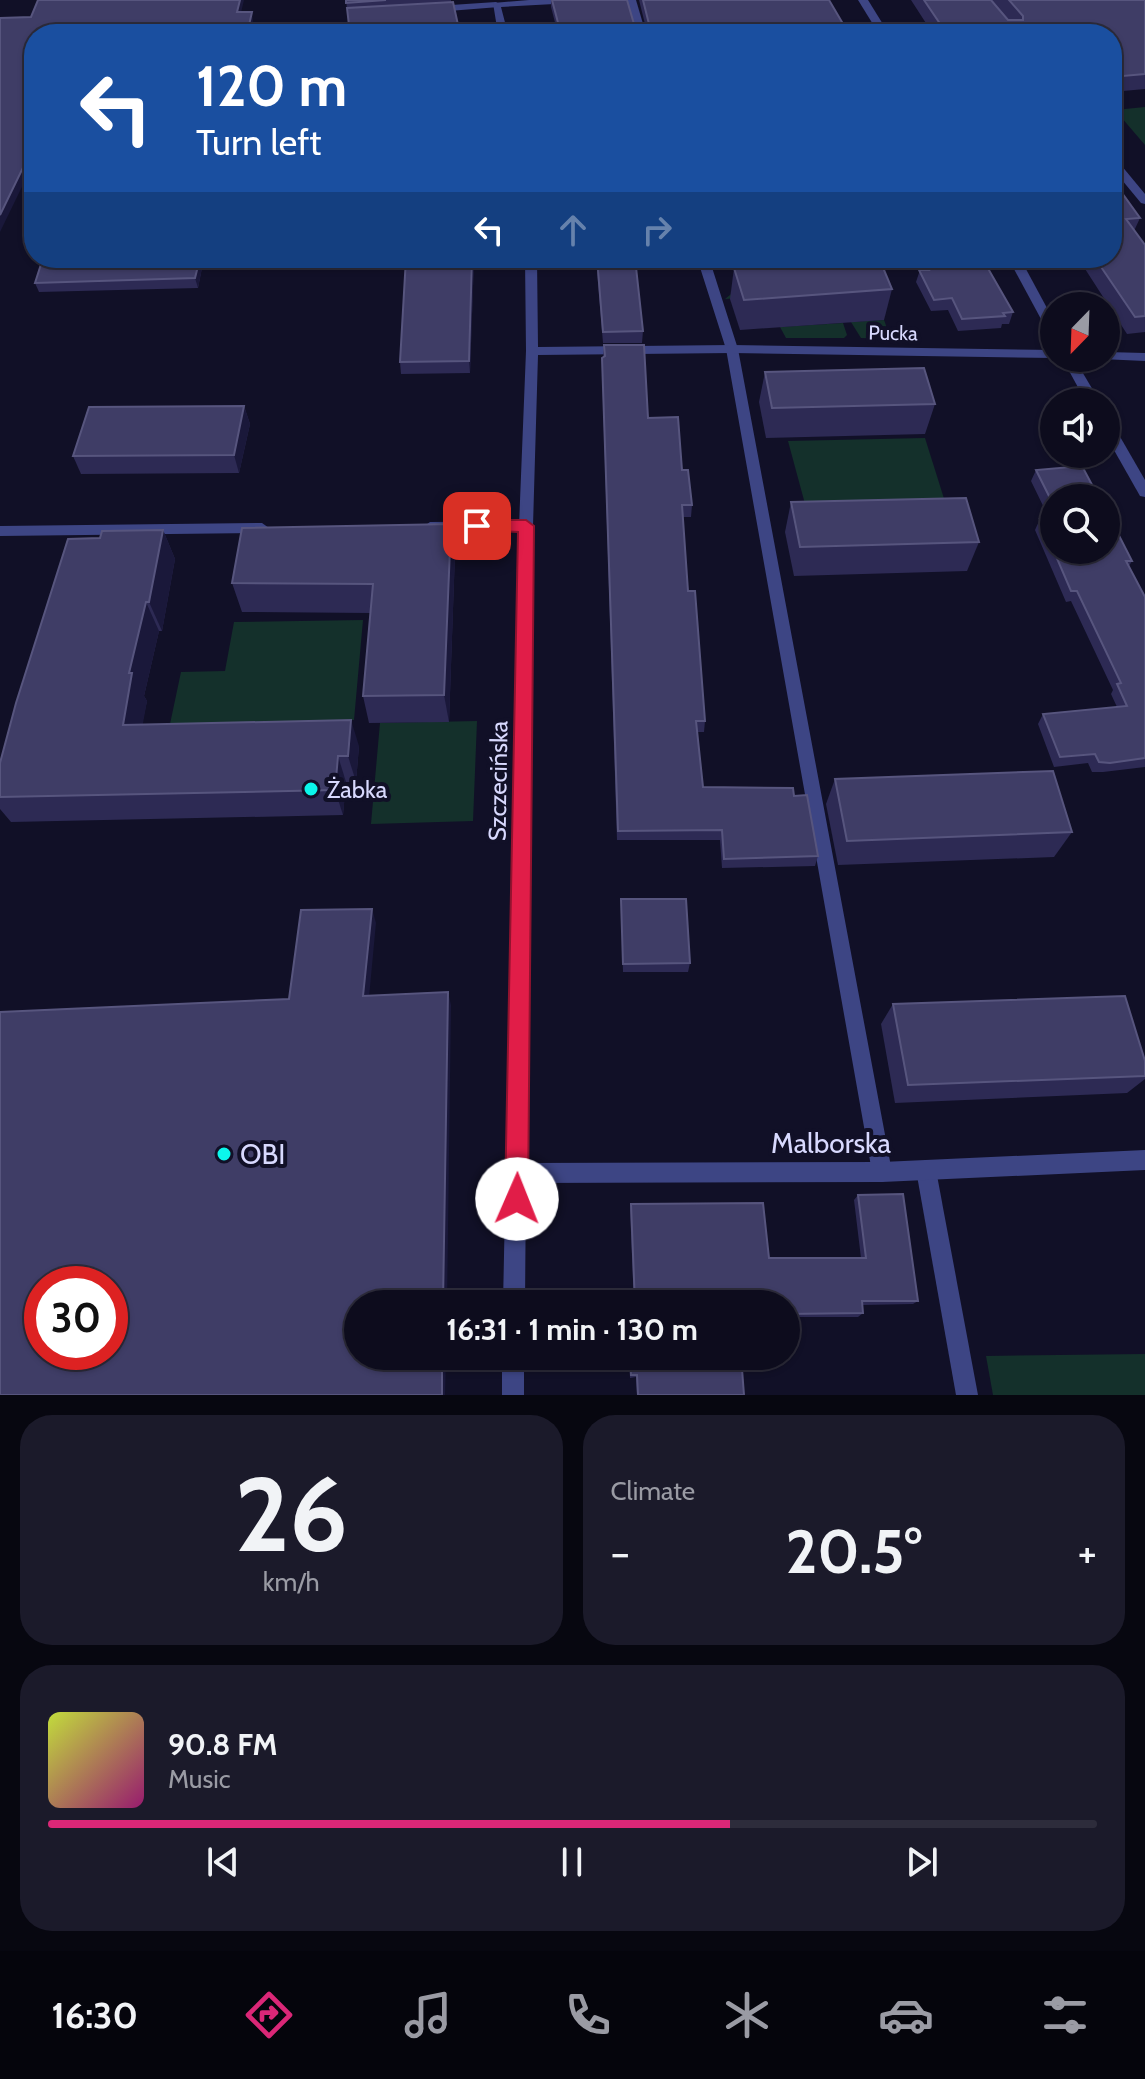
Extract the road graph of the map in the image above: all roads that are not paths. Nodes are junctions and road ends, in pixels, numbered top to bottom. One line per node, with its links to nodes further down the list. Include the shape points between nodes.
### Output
1 (573, 0): 4 (street)
2 (631, 0): 7 (street)
3 (863, 0): 8 (street)
4 (496, 5): 5 (street); 6 (street)
5 (423, 10)
6 (501, 24)
7 (638, 24)
8 (878, 24)
9 (1122, 173): 10 (street)
10 (1145, 201)
11 (531, 268): 16 (street, Szczecińska)
12 (706, 268): 15 (street)
13 (1019, 268): 14 (street)
14 (1040, 306)
15 (732, 349): 16 (street, Pucka); 17 (street, Pucka); 28 (street)
16 (532, 351): 22 (street, Szczecińska)
17 (1040, 354)
18 (1120, 356): 19 (street)
19 (1145, 357)
20 (1120, 448): 21 (street)
21 (1145, 492)
22 (526, 526): 23 (street); 29 (street, Szczecińska)
23 (417, 527)
24 (281, 528): 25 (street)
25 (0, 531)
26 (1145, 1160): 27 (street, Malborska)
27 (926, 1170): 28 (street, Malborska); 33 (street)
28 (882, 1172): 29 (street, Malborska)
29 (517, 1173): 30 (street, Szczecińska)
30 (514, 1290)
31 (513, 1370): 32 (street)
32 (513, 1395)
33 (967, 1395)

